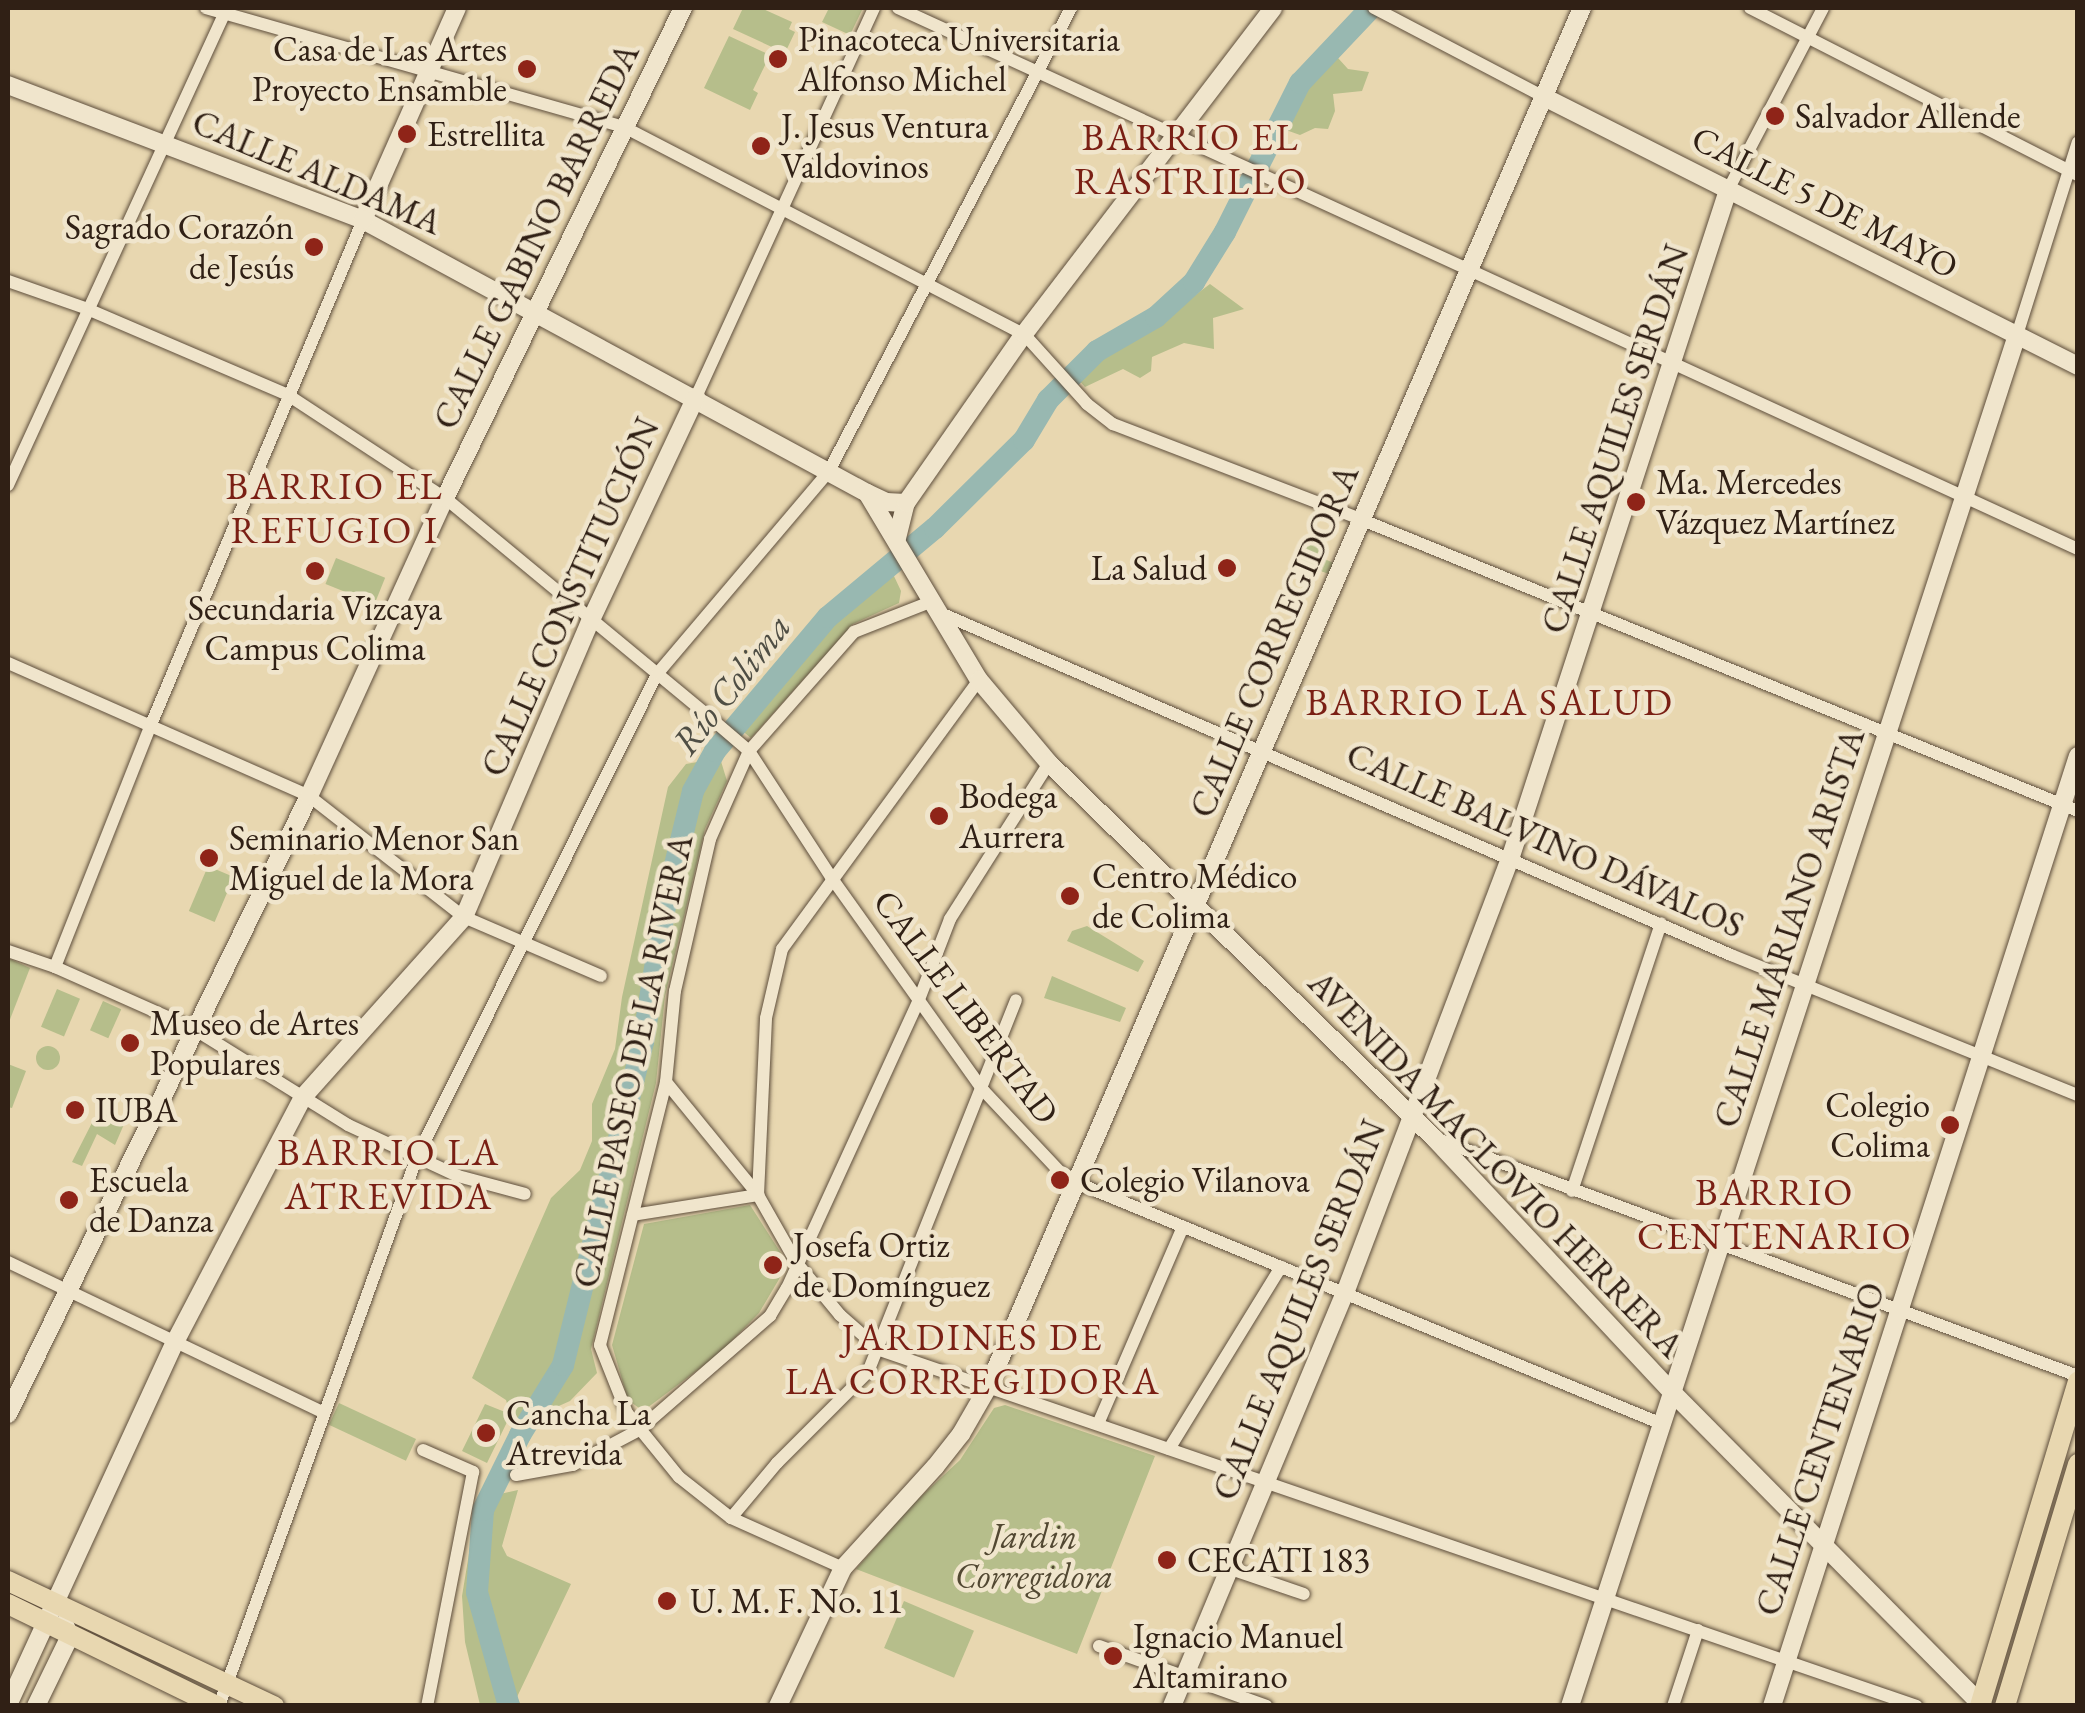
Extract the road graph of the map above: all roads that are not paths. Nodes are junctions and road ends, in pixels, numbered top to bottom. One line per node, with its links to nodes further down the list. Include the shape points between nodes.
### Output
1 (206, 8): 12 (street)
2 (457, 8): 14 (street)
3 (683, 8): 18 (street, CALLE GABINO BARREDA)
4 (874, 8): 24 (street, CALLE CONSTITUCIÓN)
5 (898, 8): 15 (street)
6 (1071, 8): 15 (street)
7 (1273, 8): 19 (street)
8 (1374, 8): 17 (street)
9 (1582, 8): 17 (street, CALLE CORREGIDORA)
10 (1750, 8): 13 (street)
11 (1823, 8): 13 (street, CALLE AQUILES SERDÁN)
12 (225, 11): 14 (street); 20 (street)
13 (1806, 36): 22 (street); 23 (street, CALLE AQUILES SERDÁN)
14 (432, 72): 18 (street); 25 (street)
15 (1040, 72): 19 (street); 28 (street)
16 (8, 85): 20 (street, CALLE ALDAMA)
17 (1544, 96): 23 (street, CALLE 5 DE MAYO); 26 (street, CALLE CORREGIDORA)
18 (624, 127): 24 (street); 30 (street, CALLE GABINO BARREDA)
19 (1178, 134): 26 (street); 31 (street)
20 (164, 142): 25 (street, CALLE ALDAMA); 29 (street)
21 (2078, 142): 22 (street, CALLE MARIANO ARISTA)
22 (2074, 173): 32 (street, CALLE MARIANO ARISTA)
23 (1728, 190): 32 (street, CALLE 5 DE MAYO); 33 (street, CALLE AQUILES SERDÁN)
24 (782, 208): 28 (street); 36 (street, CALLE CONSTITUCIÓN)
25 (363, 220): 30 (street, CALLE ALDAMA); 35 (street)
26 (1468, 270): 33 (street); 43 (street, CALLE CORREGIDORA)
27 (8, 281): 29 (street, CALLE LIBERTAD)
28 (928, 285): 31 (street); 37 (street)
29 (86, 308): 35 (street, CALLE LIBERTAD); 38 (street)
30 (538, 312): 36 (street, CALLE ALDAMA); 41 (street, CALLE GABINO BARREDA)
31 (1024, 334): 42 (street); 43 (street, via 1114,424)
32 (2017, 335): 34 (street, CALLE 5 DE MAYO); 40 (street, CALLE MARIANO ARISTA)
33 (1675, 365): 40 (street); 47 (street, CALLE AQUILES SERDÁN)
34 (2078, 366)
35 (288, 395): 41 (street, CALLE LIBERTAD); 52 (street)
36 (696, 397): 37 (street, CALLE ALDAMA); 48 (street, CALLE CONSTITUCIÓN)
37 (829, 471): 39 (street, CALLE ALDAMA); 50 (street)
38 (8, 486)
39 (866, 493): 42 (street); 44 (street, AVENIDA MACLOVIO HERRERA)
40 (1964, 497): 45 (street); 53 (street, CALLE MARIANO ARISTA)
41 (444, 498): 48 (street, CALLE LIBERTAD); 58 (street, CALLE GABINO BARREDA)
42 (906, 502): 44 (street)
43 (1360, 519): 47 (street); 54 (street, CALLE CORREGIDORA)
44 (896, 538): 46 (street, AVENIDA MACLOVIO HERRERA)
45 (2078, 549)
46 (930, 601): 51 (street, AVENIDA MACLOVIO HERRERA); 54 (street, CALLE BALVINO DÁVALOS); 55 (street, CALLE PASEO DE LA RIVERA, via 854,632)
47 (1593, 615): 53 (street); 60 (street, CALLE AQUILES SERDÁN)
48 (590, 622): 50 (street, CALLE LIBERTAD); 63 (street, CALLE CONSTITUCIÓN)
49 (8, 663): 52 (street)
50 (656, 674): 55 (street, CALLE LIBERTAD); 65 (street)
51 (979, 680): 57 (street, AVENIDA MACLOVIO HERRERA); 61 (street)
52 (150, 727): 58 (street); 67 (street)
53 (1886, 736): 59 (street); 69 (street, CALLE MARIANO ARISTA)
54 (1265, 750): 60 (street, CALLE BALVINO DÁVALOS); 62 (street, CALLE CORREGIDORA)
55 (749, 751): 61 (street, CALLE LIBERTAD); 74 (street, CALLE PASEO DE LA RIVERA, via 710,839 676,990)
56 (2078, 756): 59 (street, CALLE CENTENARIO)
57 (1048, 763): 62 (street, AVENIDA MACLOVIO HERRERA); 71 (street, via 950,919)
58 (309, 796): 63 (street); 72 (street, CALLE GABINO BARREDA)
59 (2070, 808): 73 (street, CALLE CENTENARIO)
60 (1511, 856): 64 (street, CALLE BALVINO DÁVALOS); 78 (street, CALLE AQUILES SERDÁN)
61 (831, 877): 71 (street, CALLE LIBERTAD); 84 (street, via 782,949 766,1018)
62 (1196, 907): 78 (street, AVENIDA MACLOVIO HERRERA); 81 (street, CALLE CORREGIDORA)
63 (464, 917): 65 (street); 77 (street, CALLE CONSTITUCIÓN)
64 (1662, 923): 69 (street, CALLE BALVINO DÁVALOS); 82 (street)
65 (523, 943): 68 (street); 80 (street)
66 (8, 952): 67 (street)
67 (55, 966): 72 (street)
68 (601, 976)
69 (1804, 986): 73 (street, CALLE BALVINO DÁVALOS); 87 (street, CALLE MARIANO ARISTA)
70 (1016, 1000): 75 (street)
71 (918, 1002): 75 (street, CALLE LIBERTAD); 89 (street)
72 (194, 1029): 77 (street); 91 (street, CALLE GABINO BARREDA)
73 (1981, 1056): 76 (street, CALLE BALVINO DÁVALOS); 93 (street, CALLE CENTENARIO)
74 (666, 1082): 84 (street); 85 (street, CALLE PASEO DE LA RIVERA)
75 (983, 1090): 81 (street, CALLE LIBERTAD, via 1019,1133); 95 (street)
76 (2078, 1095)
77 (304, 1097): 80 (street); 94 (street, CALLE CONSTITUCIÓN)
78 (1413, 1118): 79 (street, AVENIDA MACLOVIO HERRERA); 92 (street, CALLE AQUILES SERDÁN)
79 (1435, 1138): 82 (street); 98 (street, AVENIDA MACLOVIO HERRERA)
80 (417, 1157): 83 (street); 99 (street)
81 (1077, 1183): 86 (street, CALLE LIBERTAD); 97 (street, CALLE CORREGIDORA)
82 (1572, 1190): 87 (street)
83 (525, 1194)
84 (758, 1194): 85 (street); 89 (street)
85 (633, 1215): 103 (street, CALLE PASEO DE LA RIVERA, via 600,1345)
86 (1183, 1227): 90 (street, CALLE LIBERTAD); 101 (street)
87 (1720, 1245): 93 (street); 98 (street, CALLE MARIANO ARISTA)
88 (8, 1262): 91 (street)
89 (796, 1262): 95 (street); 103 (street, via 770,1316)
90 (1281, 1267): 92 (street, CALLE LIBERTAD); 104 (street)
91 (67, 1291): 94 (street); 100 (street, CALLE GABINO BARREDA)
92 (1345, 1294): 102 (street, CALLE LIBERTAD); 108 (street, CALLE AQUILES SERDÁN)
93 (1899, 1312): 96 (street); 110 (street, CALLE CENTENARIO)
94 (174, 1342): 99 (street); 117 (street, CALLE CONSTITUCIÓN)
95 (880, 1350): 97 (street); 109 (street, via 868,1372)
96 (2078, 1379): 124 (main road)
97 (988, 1387): 101 (street); 111 (street, CALLE CORREGIDORA, via 962,1434)
98 (1672, 1392): 102 (street, CALLE MARIANO ARISTA); 110 (street, AVENIDA MACLOVIO HERRERA)
99 (322, 1412): 123 (street)
100 (8, 1414)
101 (1098, 1424): 104 (street)
102 (1662, 1424): 115 (street, CALLE MARIANO ARISTA)
103 (639, 1430): 107 (street, via 573,1465); 109 (street, CALLE PASEO DE LA RIVERA, via 679,1477)
104 (1169, 1449): 108 (street)
105 (423, 1450): 130 (street, via 473,1472)
106 (2078, 1464): 126 (main road)
107 (516, 1476)
108 (1264, 1481): 112 (street, CALLE AQUILES SERDÁN); 115 (street)
109 (732, 1518): 111 (street, CALLE PASEO DE LA RIVERA)
110 (1824, 1544): 121 (street, CALLE CENTENARIO); 124 (street, AVENIDA MACLOVIO HERRERA)
111 (843, 1568): 131 (street, CALLE CORREGIDORA)
112 (1228, 1568): 114 (street); 122 (street, CALLE AQUILES SERDÁN)
113 (8, 1581): 117 (main road)
114 (1304, 1594)
115 (1605, 1598): 118 (street); 134 (street, CALLE MARIANO ARISTA)
116 (8, 1604): 117 (main road)
117 (51, 1614): 119 (main road); 123 (main road); 125 (street, CALLE CONSTITUCIÓN)
118 (1698, 1630): 121 (street); 135 (street)
119 (70, 1636): 127 (street); 128 (main road)
120 (1099, 1646): 122 (street)
121 (1787, 1661): 136 (street, CALLE CENTENARIO); 137 (street)
122 (1183, 1678): 132 (street, CALLE AQUILES SERDÁN); 133 (street)
123 (228, 1683): 128 (street); 129 (main road)
124 (1982, 1700): 126 (street)
125 (8, 1705)
126 (2005, 1705)
127 (36, 1706)
128 (218, 1706)
129 (274, 1706)
130 (426, 1706)
131 (778, 1706)
132 (1172, 1706)
133 (1268, 1706)
134 (1570, 1706)
135 (1672, 1706)
136 (1772, 1706)
137 (1917, 1706)

